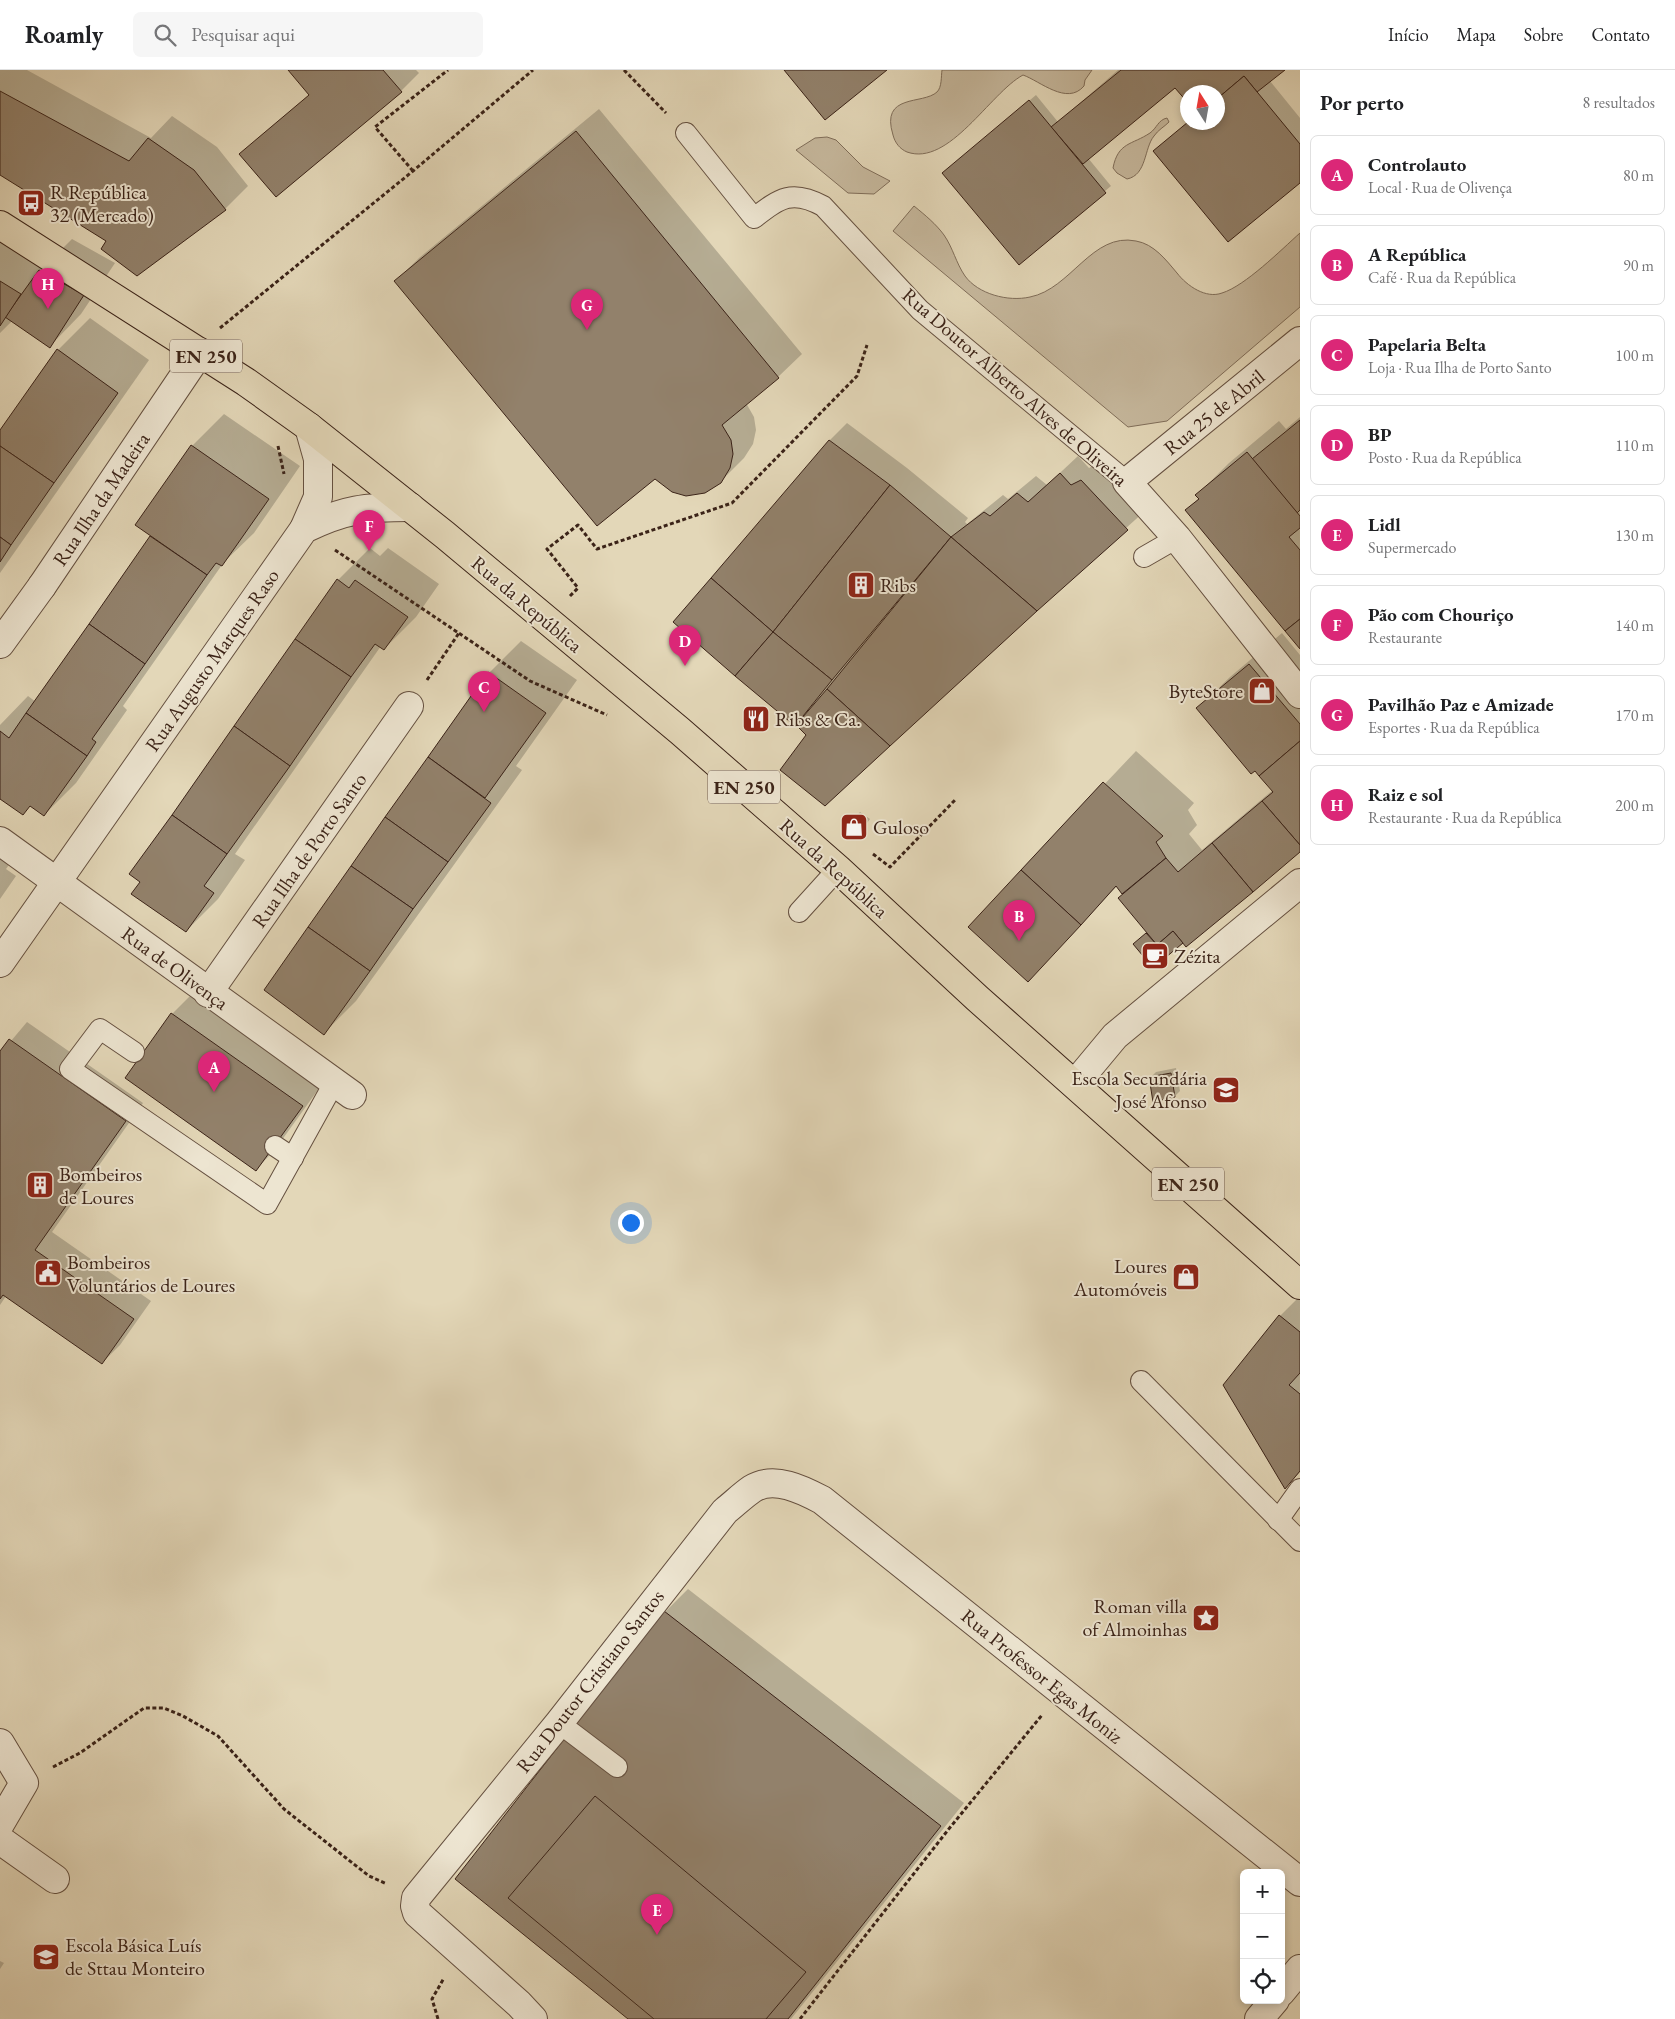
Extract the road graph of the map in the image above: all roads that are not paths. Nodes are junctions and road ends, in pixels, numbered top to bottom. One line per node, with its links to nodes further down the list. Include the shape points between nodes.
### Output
1 (686, 133): 6 (lane, Rua Doutor Alberto Alves de Oliveira, via 754,218 776,201 792,196 807,197 823,206 920,310)
2 (0, 225): 4 (main road, Rua da República / EN 250)
3 (1300, 342): 6 (street, Rua 25 de Abril)
4 (200, 352): 5 (main road, Rua da República / EN 250); 11 (street, Rua Ilha da Madeira)
5 (309, 427): 7 (main road, Rua da República / EN 250); 8 (street, via 318,458 318,497)
6 (1127, 482): 9 (street, Rua Doutor Alberto Alves de Oliveira)
7 (410, 508): 8 (street, Rua Augusto Marques Raso, via 368,507 330,516); 15 (main road, Rua da República / EN 250, via 680,731)
8 (304, 529): 16 (street, Rua Augusto Marques Raso)
9 (1177, 538): 10 (lane); 12 (street, Rua Doutor Alberto Alves de Oliveira)
10 (1144, 557)
11 (0, 644)
12 (1300, 694)
13 (409, 706): 20 (street, Rua Ilha de Porto Santo)
14 (0, 841): 16 (street, Rua de Olivença)
15 (838, 869): 18 (lane); 22 (main road, Rua da República / EN 250)
16 (57, 882): 19 (street, Rua Augusto Marques Raso); 20 (street, Rua de Olivença)
17 (1300, 883): 22 (street, via 1115,1036)
18 (800, 912)
19 (0, 963)
20 (208, 993): 23 (street, Rua de Olivença)
21 (134, 1052): 25 (lane, via 100,1029 70,1069 267,1204)
22 (1075, 1084): 26 (main road, Rua da República / EN 250)
23 (343, 1089): 25 (lane)
24 (275, 1146): 25 (lane)
25 (293, 1158)
26 (1300, 1285)
27 (1141, 1381): 30 (lane)
28 (777, 1484): 32 (street, Rua Doutor Cristiano Santos, via 754,1487 725,1511); 38 (street, Rua Professor Egas Moniz, via 797,1487 822,1500)
29 (1300, 1489): 30 (lane)
30 (1278, 1520): 31 (lane)
31 (1300, 1541)
32 (559, 1723): 34 (lane); 42 (street, Rua Doutor Cristiano Santos, via 416,1898 415,1906 417,1912)
33 (0, 1744): 35 (street, via 24,1783)
34 (617, 1767)
35 (0, 1824)
36 (0, 1840): 37 (street)
37 (55, 1880)
38 (1300, 1882)
39 (1300, 1969): 40 (street)
40 (1285, 1987)
41 (1272, 2004): 44 (street)
42 (526, 2012): 43 (street)
43 (544, 2019)
44 (1259, 2019)

